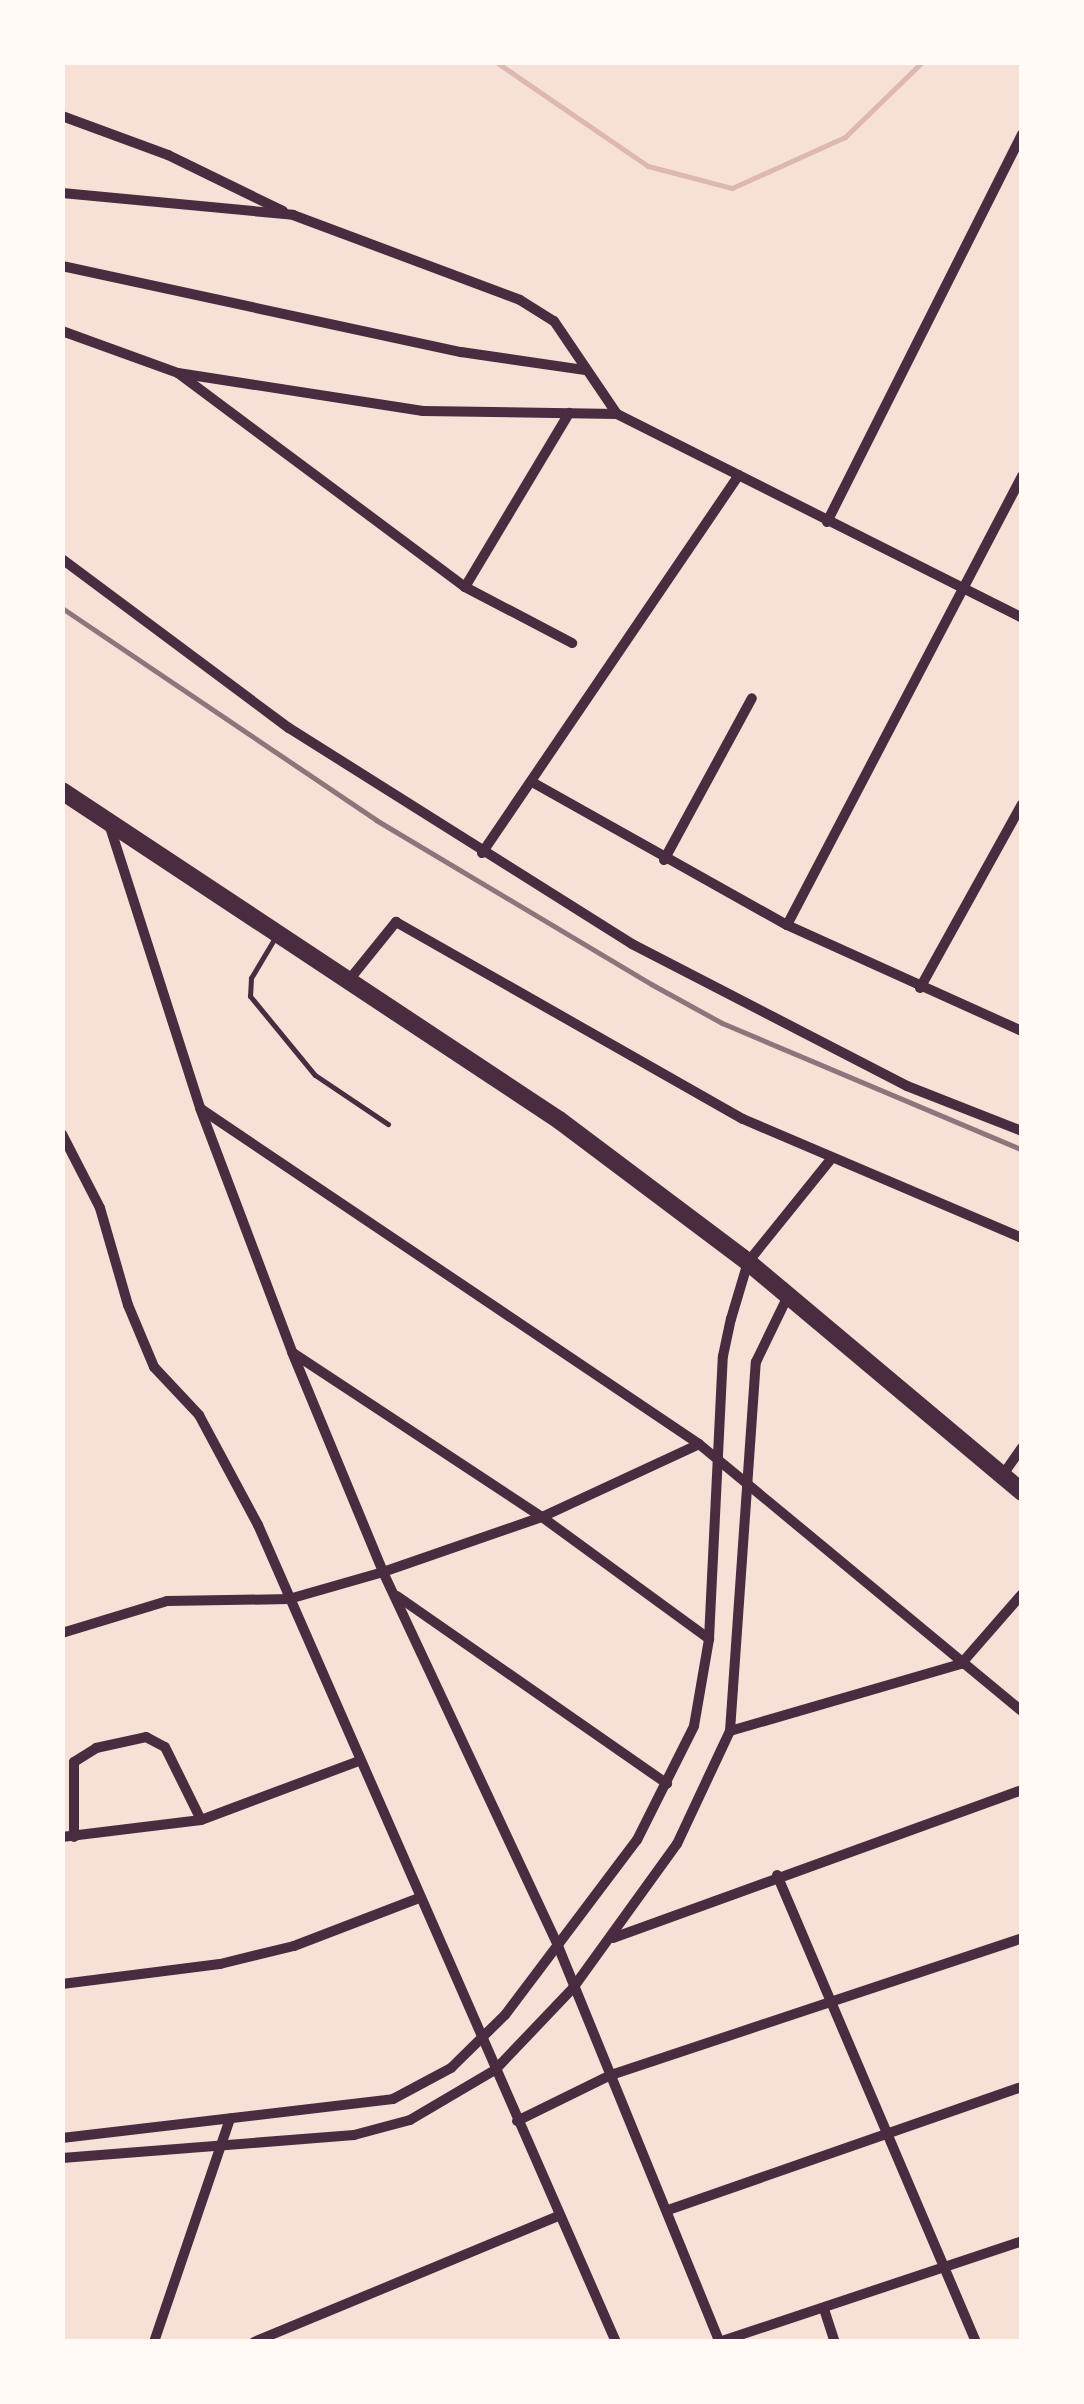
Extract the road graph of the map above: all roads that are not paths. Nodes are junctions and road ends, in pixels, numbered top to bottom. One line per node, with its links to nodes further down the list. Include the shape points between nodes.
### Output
1 (62, 116): 4 (street, via 168,154)
2 (1022, 134): 13 (street)
3 (62, 193): 4 (street)
4 (293, 216): 7 (street, via 520,300 554,321)
5 (62, 266): 7 (street, via 462,352)
6 (62, 331): 8 (street)
7 (584, 370): 10 (street)
8 (178, 373): 9 (street, via 422,411); 15 (street)
9 (569, 413): 10 (street); 15 (street)
10 (616, 414): 11 (street)
11 (739, 475): 13 (street); 20 (street)
12 (1022, 476): 16 (street)
13 (827, 522): 16 (street)
14 (62, 558): 24 (street, via 289,728)
15 (465, 587): 18 (street)
16 (964, 592): 17 (street); 26 (street)
17 (1022, 618)
18 (572, 643)
19 (752, 698): 25 (street)
20 (532, 782): 24 (street); 25 (street)
21 (62, 790): 23 (main road)
22 (1022, 804): 29 (street)
23 (108, 823): 27 (main road); 31 (street)
24 (482, 853): 33 (street, via 690,976 906,1086)
25 (664, 860): 26 (street)
26 (787, 925): 29 (street)
27 (278, 933): 28 (main road); 32 (lane, via 251,978 250,996 314,1076)
28 (350, 980): 35 (street, via 396,922 743,1118); 37 (main road, via 559,1120)
29 (920, 988): 30 (street)
30 (1022, 1032)
31 (200, 1108): 39 (street); 40 (street)
32 (388, 1124)
33 (1022, 1131)
34 (62, 1134): 50 (street, via 100,1208 154,1367 200,1415)
35 (832, 1158): 36 (street); 37 (street)
36 (1022, 1238)
37 (748, 1262): 38 (main road); 42 (street, via 723,1356)
38 (787, 1298): 43 (main road); 44 (street, via 756,1362)
39 (292, 1352): 46 (street); 47 (street)
40 (699, 1444): 42 (street); 46 (street)
41 (1022, 1446): 43 (street)
42 (716, 1459): 44 (street); 52 (street)
43 (1002, 1476): 45 (main road)
44 (748, 1486): 53 (street); 55 (street)
45 (1022, 1492)
46 (542, 1517): 47 (street); 52 (street)
47 (384, 1572): 49 (street); 50 (street)
48 (1022, 1594): 53 (street)
49 (396, 1596): 57 (street); 65 (street)
50 (289, 1599): 51 (street, via 167,1601); 56 (street)
51 (67, 1629)
52 (709, 1639): 57 (street, via 694,1726)
53 (961, 1664): 54 (street); 55 (street)
54 (1022, 1711)
55 (730, 1731): 63 (street, via 677,1844)
56 (359, 1761): 59 (street); 62 (street)
57 (667, 1784): 65 (street, via 637,1840)
58 (1022, 1790): 61 (street)
59 (201, 1820): 60 (street); 60 (street, via 165,1747 146,1737 96,1748 74,1762)
60 (68, 1837)
61 (776, 1875): 63 (street); 68 (street)
62 (418, 1898): 66 (street, via 294,1946 220,1964); 69 (street)
63 (612, 1938): 67 (street)
64 (1022, 1938): 68 (street)
65 (558, 1946): 67 (street); 69 (street)
66 (62, 1984)
67 (573, 1988): 70 (street); 71 (street)
68 (833, 2005): 71 (street); 75 (street)
69 (483, 2040): 70 (street); 73 (street, via 436,2077 393,2099)
70 (495, 2070): 74 (street); 77 (street, via 439,2108 381,2129)
71 (611, 2076): 74 (street); 79 (street)
72 (1022, 2086): 75 (street)
73 (230, 2119): 76 (street); 77 (street)
74 (517, 2120): 80 (street)
75 (889, 2133): 79 (street); 82 (street)
76 (62, 2138)
77 (226, 2146): 78 (street); 85 (street)
78 (62, 2158)
79 (671, 2210): 84 (street)
80 (558, 2216): 86 (street); 87 (street)
81 (1022, 2241): 82 (street)
82 (944, 2265): 83 (street); 89 (street)
83 (824, 2309): 84 (street); 88 (street)
84 (720, 2341)
85 (154, 2342)
86 (254, 2342)
87 (616, 2342)
88 (835, 2342)
89 (976, 2342)

